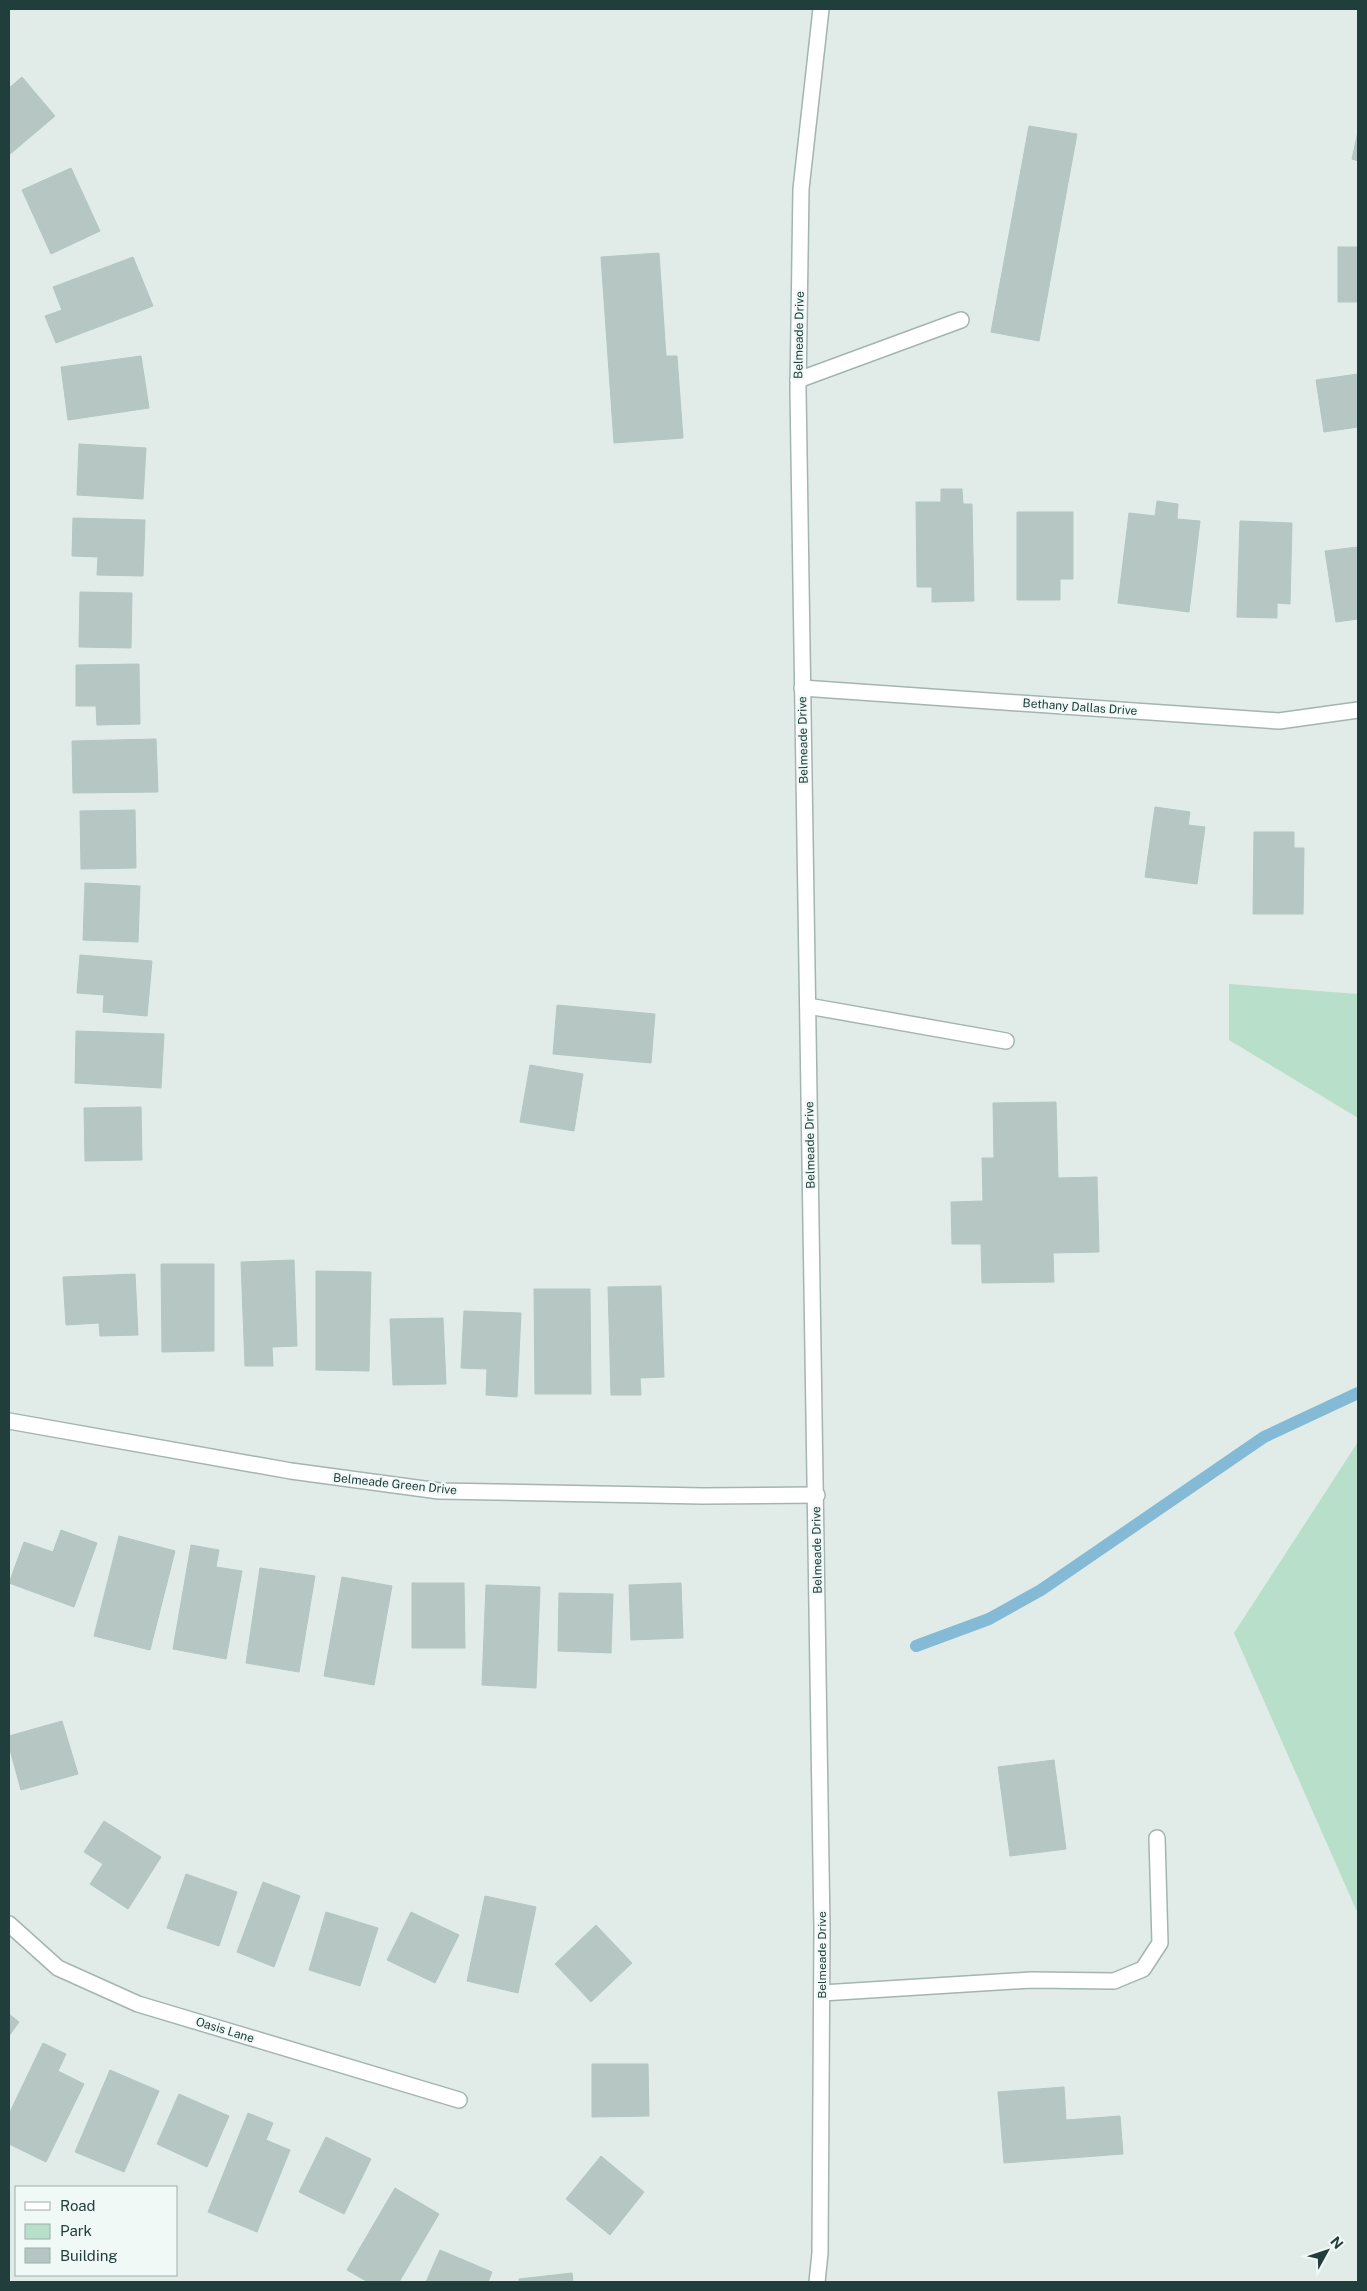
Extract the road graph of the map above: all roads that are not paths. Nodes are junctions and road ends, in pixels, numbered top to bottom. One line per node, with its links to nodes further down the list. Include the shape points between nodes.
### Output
1 (821, 9): 3 (street, Belmeade Drive, via 801,189)
2 (961, 320): 3 (street)
3 (798, 380): 4 (street, Belmeade Drive)
4 (802, 688): 5 (street, Bethany Dallas Drive, via 1279,721); 6 (street, Belmeade Drive)
5 (1358, 710)
6 (808, 1006): 7 (street); 9 (street, Belmeade Drive)
7 (1006, 1041)
8 (9, 1421): 9 (street, Belmeade Green Drive, via 290,1471 439,1491)
9 (816, 1495): 12 (street, Belmeade Drive)
10 (1157, 1838): 12 (street, via 1160,1943 1143,1969 1114,1981 1031,1980)
11 (9, 1924): 13 (street, Oasis Lane, via 58,1968 138,2004)
12 (822, 1993): 14 (street, Belmeade Drive)
13 (460, 2100)
14 (817, 2282)

